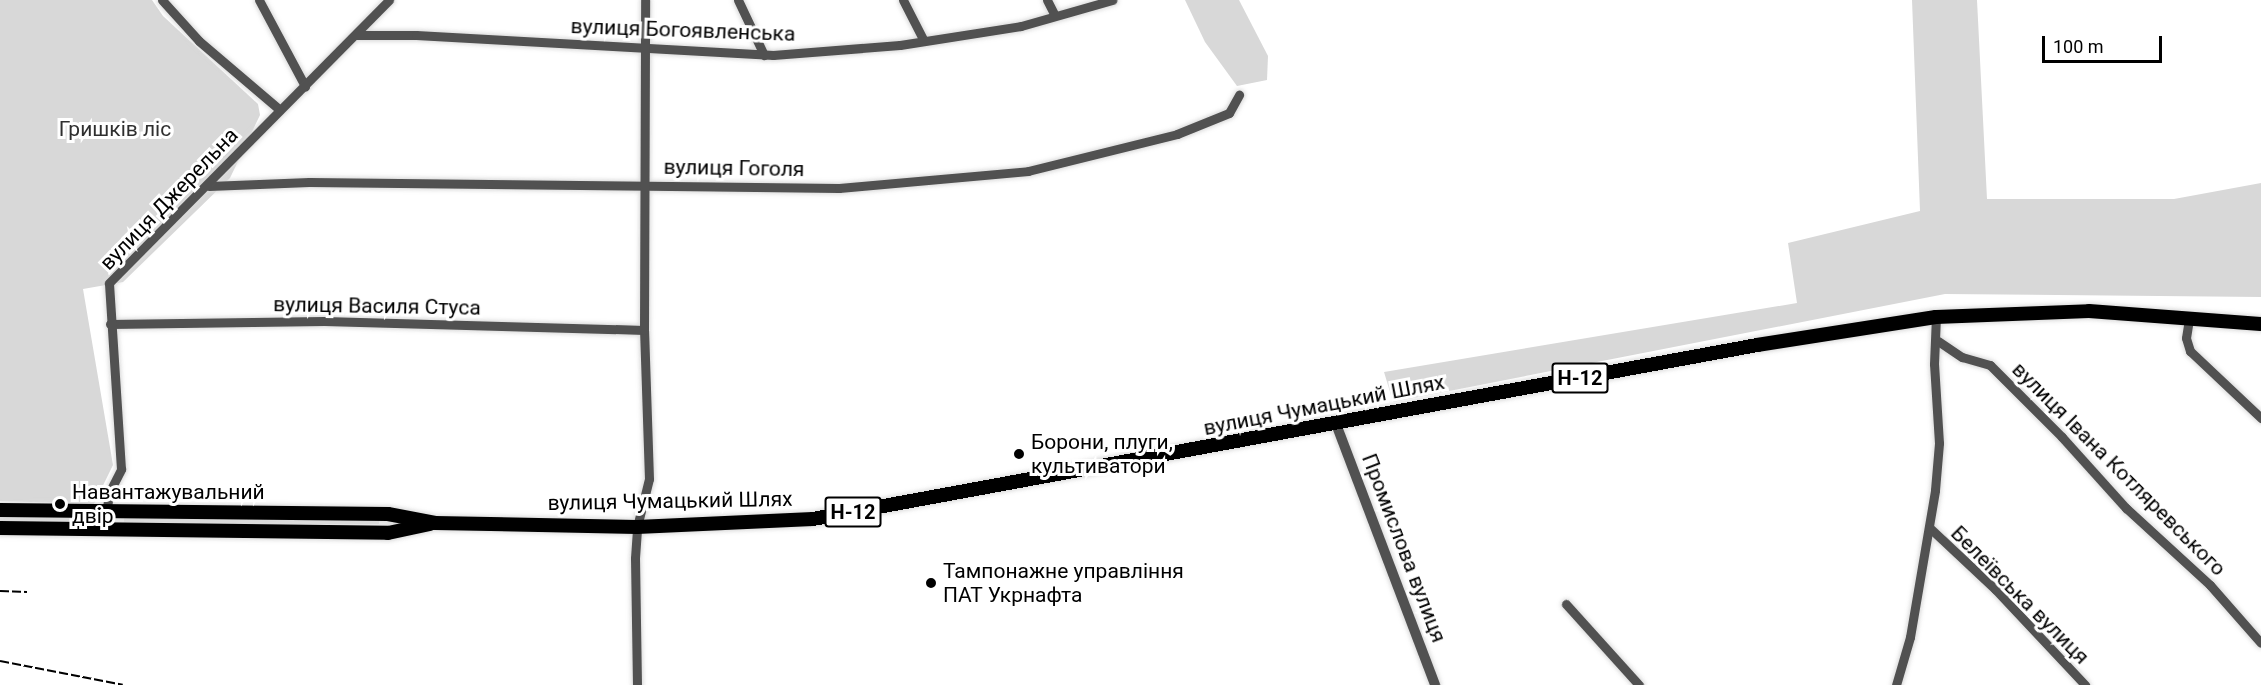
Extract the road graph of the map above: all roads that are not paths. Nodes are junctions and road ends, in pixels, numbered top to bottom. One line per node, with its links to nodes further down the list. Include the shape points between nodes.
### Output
1 (162, 0): 16 (street, via 198,40)
2 (259, 0): 14 (street)
3 (389, 0): 10 (street, вулиця Джерельна)
4 (645, 0): 12 (street)
5 (738, 0): 13 (street)
6 (903, 0): 11 (street)
7 (1047, 0): 9 (street)
8 (1112, 0): 9 (street, вулиця Богоявленська)
9 (1054, 14): 11 (street, вулиця Богоявленська, via 1021,26)
10 (356, 35): 12 (street, вулиця Богоявленська); 14 (street, вулиця Джерельна)
11 (924, 40): 13 (street, вулиця Богоявленська)
12 (646, 49): 13 (street, вулиця Богоявленська); 17 (street)
13 (764, 55)
14 (304, 86): 16 (street, вулиця Джерельна)
15 (1239, 95): 17 (street, вулиця Гоголя, via 1229,113 1177,134 1028,171 839,188)
16 (280, 111): 18 (street, вулиця Джерельна)
17 (644, 185): 18 (street, вулиця Гоголя, via 309,182); 23 (street)
18 (209, 186): 21 (street, вулиця Джерельна, via 109,283)
19 (1936, 317): 20 (main road, вулиця Чумацький Шлях, via 2089,311); 24 (street); 26 (main road, вулиця Чумацький Шлях / Н-12)
20 (2189, 319): 22 (main road, вулиця Чумацький Шлях); 25 (street, via 2186,338 2190,351)
21 (110, 324): 23 (street, вулиця Василя Стуса, via 324,321); 28 (street, вулиця Джерельна, via 121,469)
22 (2261, 324)
23 (644, 330): 30 (street, via 649,479)
24 (1938, 341): 33 (street, via 1934,364 1939,443); 35 (street, вулиця Івана Котляревського, via 1962,357 1990,365 2126,508 2210,585)
25 (2261, 418)
26 (1336, 424): 30 (main road, вулиця Чумацький Шлях / Н-12, via 813,519); 37 (street, Промислова вулиця)
27 (0, 510): 28 (main road, вулиця Чумацький Шлях / Н-12)
28 (106, 511): 29 (main road, вулиця Чумацький Шлях / Н-12, via 388,514); 32 (street)
29 (435, 523): 30 (main road, вулиця Чумацький Шлях / Н-12); 32 (main road, вулиця Чумацький Шлях / Н-12, via 388,533)
30 (637, 526): 36 (street)
31 (0, 528): 32 (main road, вулиця Чумацький Шлях / Н-12)
32 (104, 529)
33 (1931, 529): 39 (street, via 1910,637); 40 (street, Белеївська вулиця, via 1995,589)
34 (1566, 604): 38 (street)
35 (2261, 643)
36 (637, 685)
37 (1435, 685)
38 (1639, 685)
39 (1896, 685)
40 (2085, 685)

